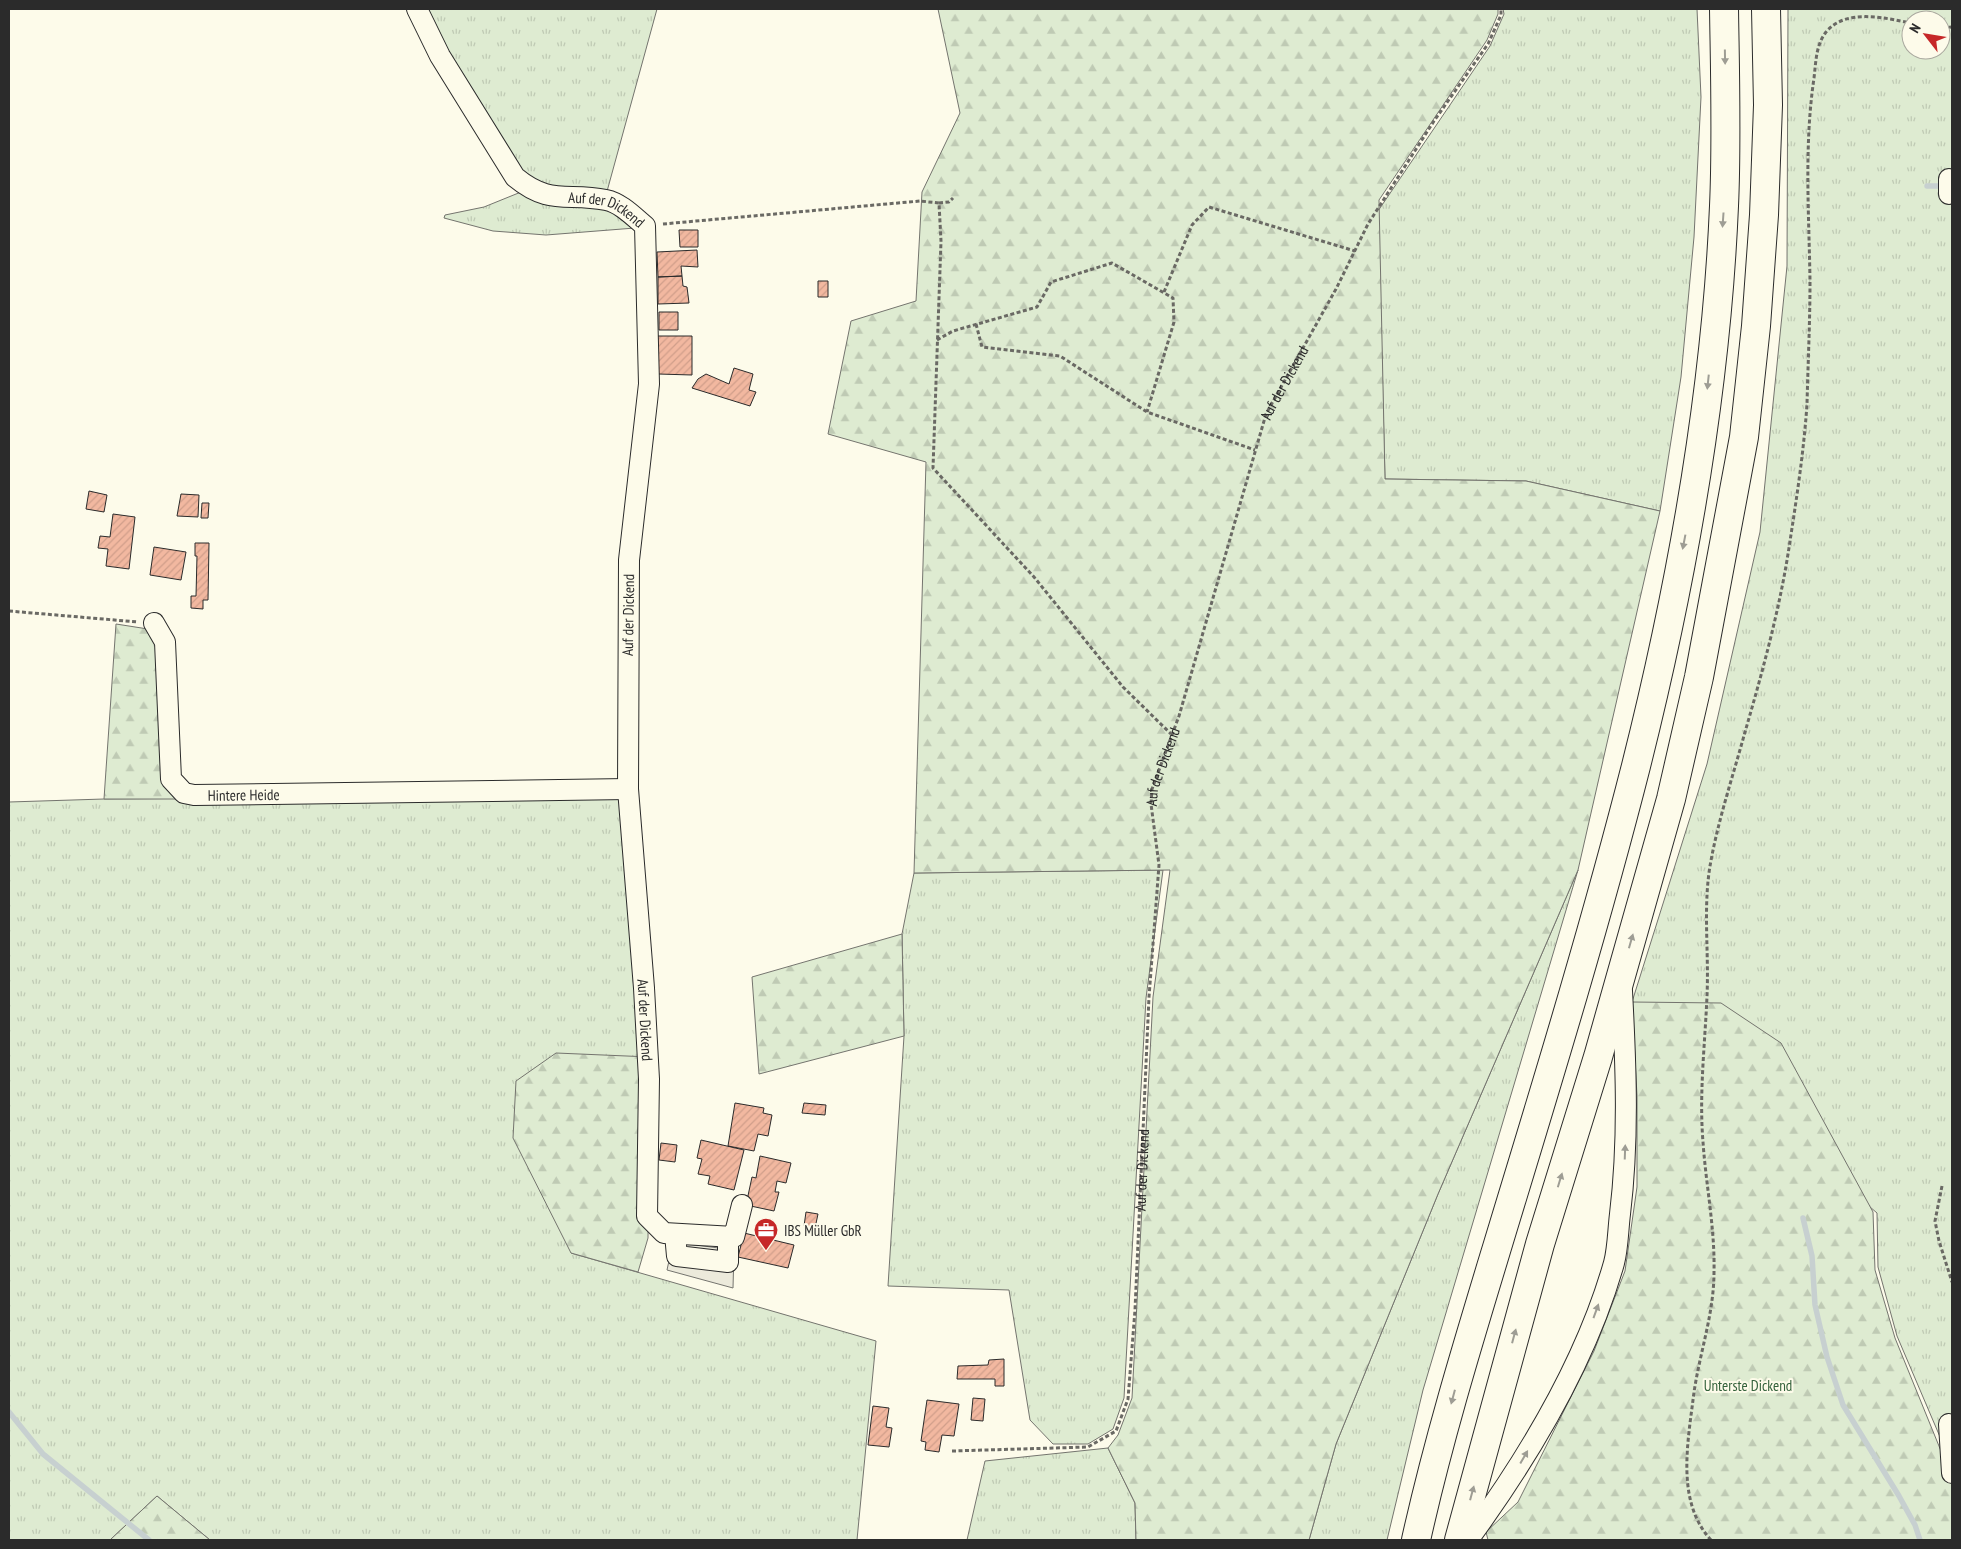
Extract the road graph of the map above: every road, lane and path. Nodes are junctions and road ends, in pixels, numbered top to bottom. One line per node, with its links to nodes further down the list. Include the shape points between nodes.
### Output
1 (417, 9): 8 (street, Auf der Dickend, via 440,56 514,177 527,187 551,197 607,200)
2 (1501, 9): 9 (path, Auf der Dickend, via 1488,44 1434,121)
3 (1724, 9): 26 (highway, one-way to 26, via 1724,206 1706,411 1661,662 1635,770 1566,1019 1466,1350)
4 (1766, 9): 19 (highway, one-way to 4, via 1671,799 1699,677 1744,437 1764,215 1768,105)
5 (1901, 21): 29 (path, via 1856,17 1830,26 1819,42 1809,112 1810,284 1806,408 1790,545 1762,670 1720,820 1706,898 1707,993 1702,1114 1714,1232 1714,1277 1710,1324 1694,1387 1687,1481 1692,1512 1699,1527)
6 (953, 198): 7 (path)
7 (939, 203): 8 (path, via 920,200); 12 (path, via 941,241)
8 (645, 226): 18 (street, Auf der Dickend, via 649,384 629,553)
9 (1355, 250): 10 (path, via 1209,208 1192,225); 14 (path, Auf der Dickend, via 1266,414)
10 (1164, 292): 11 (path, via 1112,263 1051,282 1037,307); 13 (path, via 1173,298 1174,322)
11 (976, 324): 12 (path); 13 (path, via 982,348 1060,356)
12 (936, 340): 17 (path, via 933,468 1034,577 1123,687)
13 (1147, 412): 14 (path)
14 (1255, 450): 17 (path, Auf der Dickend, via 1179,716)
15 (9, 611): 16 (path)
16 (154, 623): 18 (street, Hintere Heide, via 165,642 171,779 184,793)
17 (1171, 734): 24 (path, Auf der Dickend, via 1152,789 1151,804 1159,865 1128,1399 1116,1432 1088,1447)
18 (628, 789): 21 (street, Auf der Dickend, via 649,1079 647,1216 664,1233 734,1237)
19 (1621, 977): 27 (highway, one-way to 19, via 1540,1244); 28 (street, one-way to 19, via 1508,1484 1547,1417 1586,1341 1614,1262 1624,1182 1627,1087)
20 (1942, 1186): 22 (path, via 1935,1221)
21 (742, 1205)
22 (1952, 1282)
23 (1949, 1424): 25 (street)
24 (952, 1450)
25 (1952, 1473)
26 (1416, 1540)
27 (1459, 1540)
28 (1468, 1540)
29 (1711, 1540)

